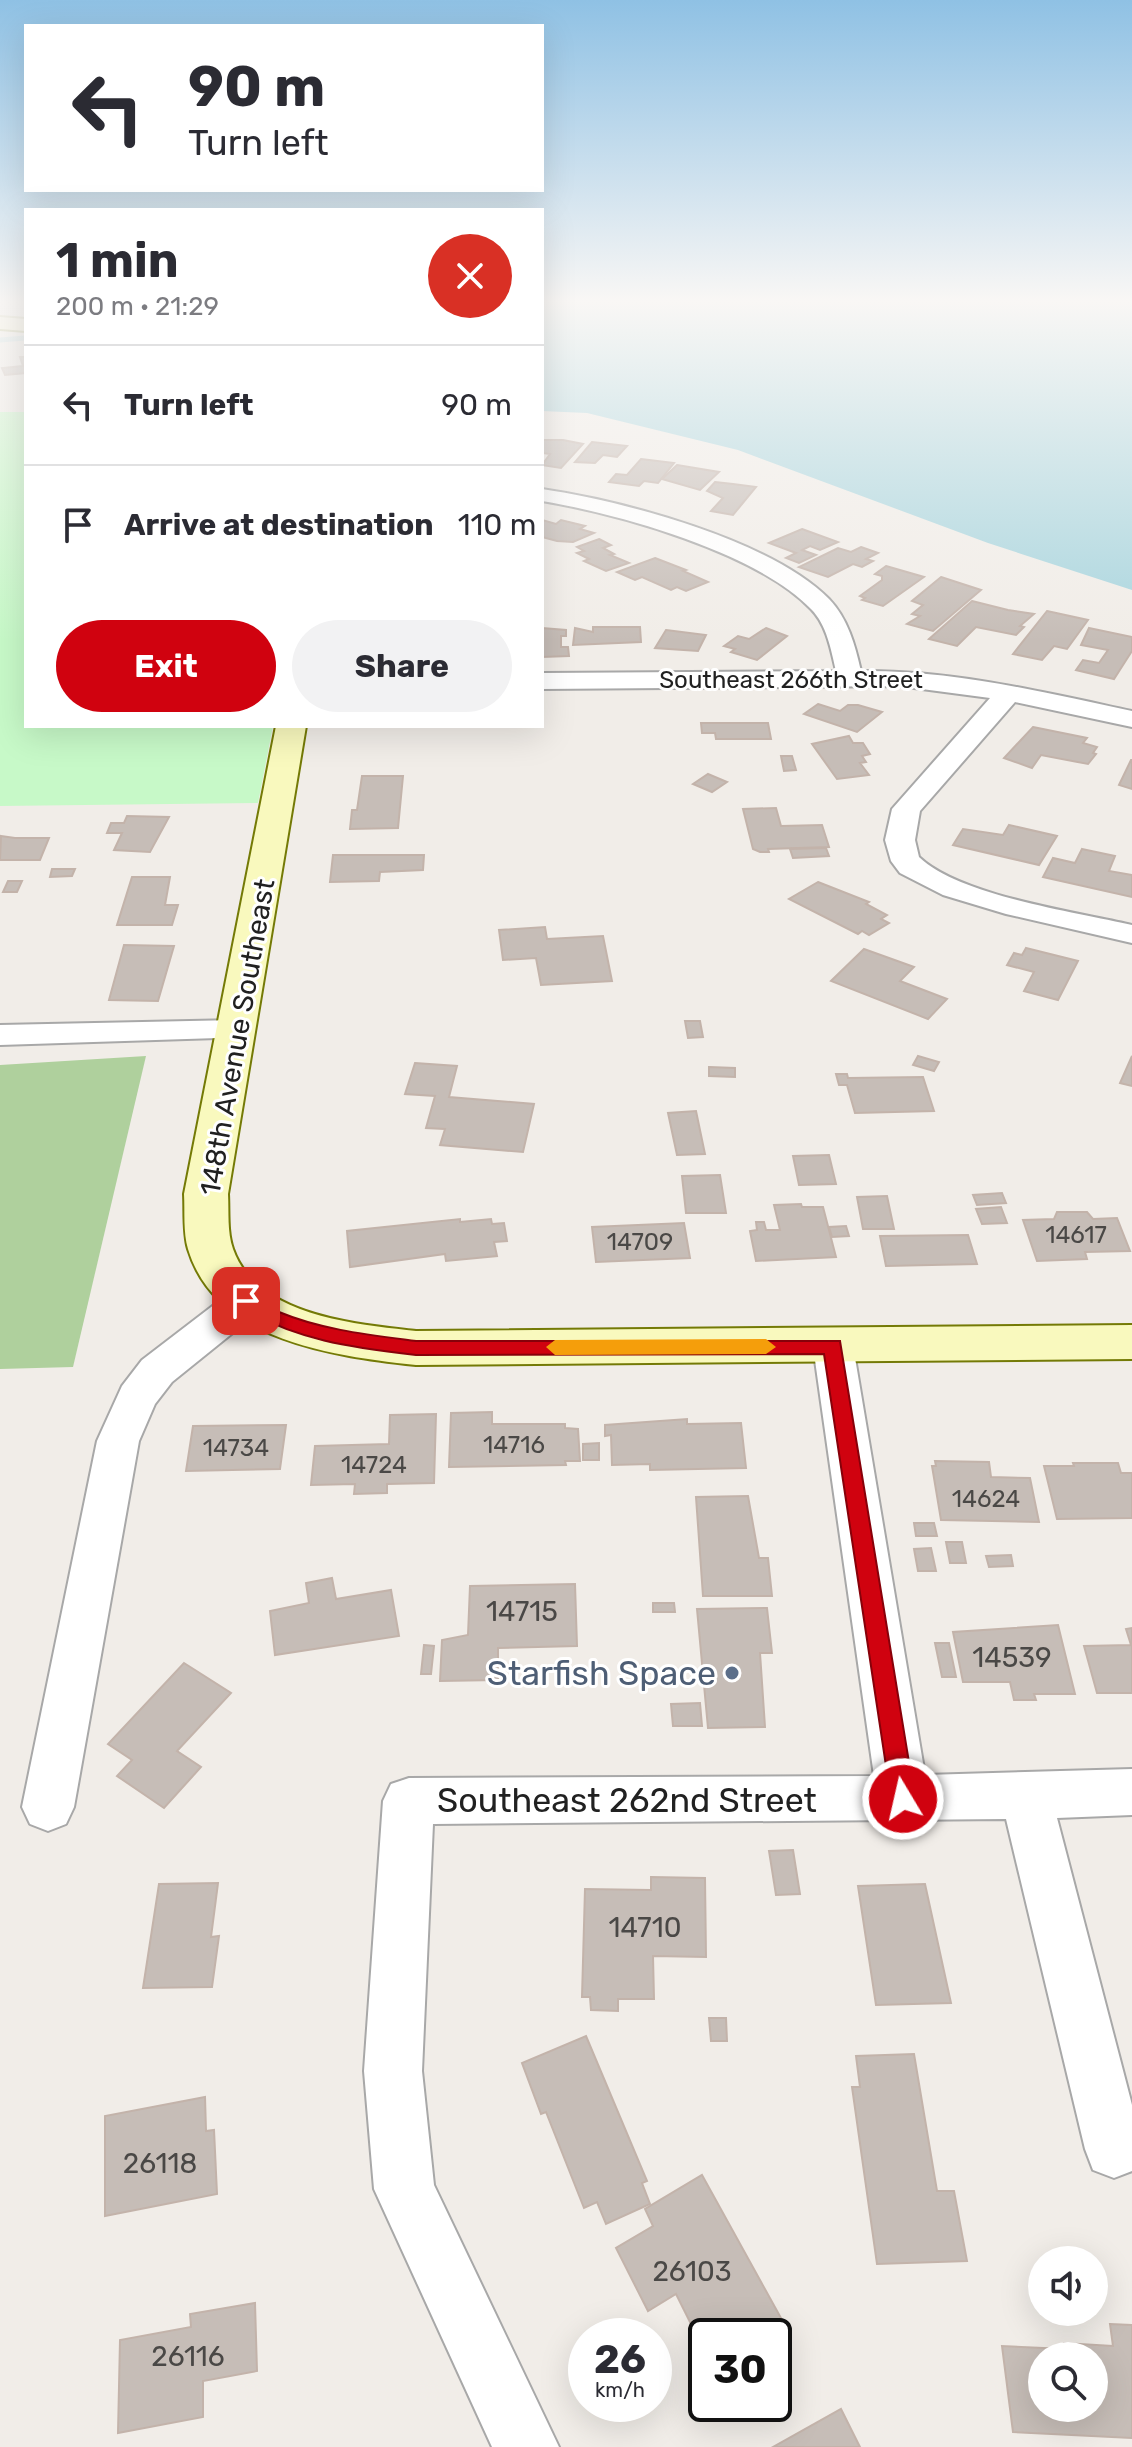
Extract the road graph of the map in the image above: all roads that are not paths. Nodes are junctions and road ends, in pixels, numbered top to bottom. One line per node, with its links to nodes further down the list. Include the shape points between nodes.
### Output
1 (544, 495): 2 (street, via 643,517 780,576 819,602 837,627)
2 (850, 677): 3 (street, Southeast 266th Street); 4 (street, Southeast 266th Street, via 939,681)
3 (544, 681)
4 (1009, 693): 5 (street, Southeast 266th Street); 7 (street, via 906,809 899,832 902,852 910,866 938,882)
5 (1132, 719)
6 (291, 728): 8 (street, 148th Avenue Southeast)
7 (1132, 934)
8 (237, 1030): 9 (street); 10 (street, 148th Avenue Southeast, via 206,1194 211,1251)
9 (0, 1035)
10 (246, 1301): 12 (street, via 304,1327 355,1341 416,1348); 16 (street, via 157,1371 137,1397 118,1441)
11 (1132, 1342): 12 (street)
12 (833, 1346): 15 (street)
13 (1132, 1792): 14 (street, Southeast 262nd Street)
14 (1025, 1794): 15 (street, Southeast 262nd Street); 17 (street)
15 (903, 1799): 18 (street, Southeast 262nd Street, via 409,1801 393,2071 404,2189)
16 (48, 1807)
17 (1114, 2149)
18 (526, 2447)

